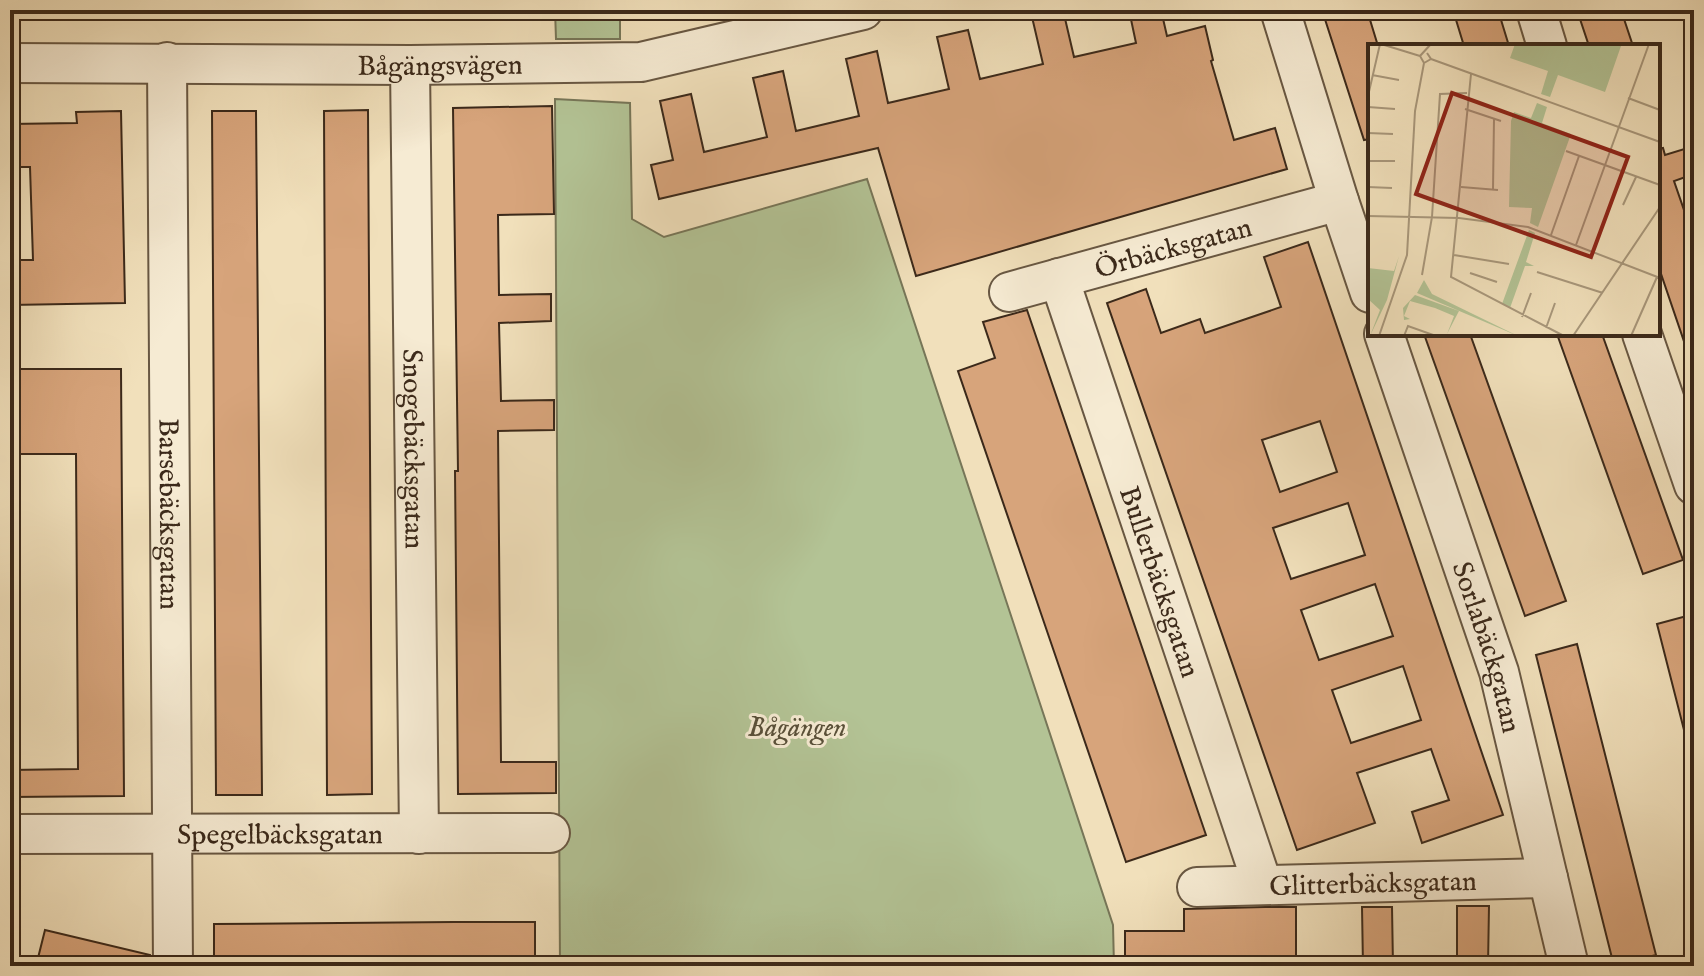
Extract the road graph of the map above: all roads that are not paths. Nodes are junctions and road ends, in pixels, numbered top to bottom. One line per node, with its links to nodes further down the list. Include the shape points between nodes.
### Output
1 (863, 10): 7 (street, Bågängsvägen, via 641,62)
2 (1280, 10): 8 (street)
3 (1536, 10): 4 (street)
4 (1546, 44)
5 (167, 62): 6 (street, Bågängsvägen); 7 (street, Bågängsvägen); 15 (street, Barsebäcksgatan)
6 (10, 63)
7 (410, 65): 18 (street, Snogebäcksgatan)
8 (1339, 201): 9 (street, Örbäcksgatan); 10 (street)
9 (1059, 278): 11 (street, Örbäcksgatan); 20 (street, Bullerbäcksgatan)
10 (1368, 287)
11 (1009, 292)
12 (1385, 336): 19 (street, Sorlabäckgatan, via 1499,672)
13 (1643, 336): 14 (street)
14 (1694, 485)
15 (172, 833): 17 (street, Spegelbäcksgatan); 18 (street, Spegelbäcksgatan); 22 (street, Barsebäcksgatan)
16 (550, 833): 18 (street, Spegelbäcksgatan)
17 (10, 834)
18 (419, 834)
19 (1548, 878): 20 (street, Glitterbäcksgatan); 23 (street, Sorlabäckgatan)
20 (1262, 883): 21 (street, Glitterbäcksgatan)
21 (1197, 887)
22 (173, 966)
23 (1569, 966)

